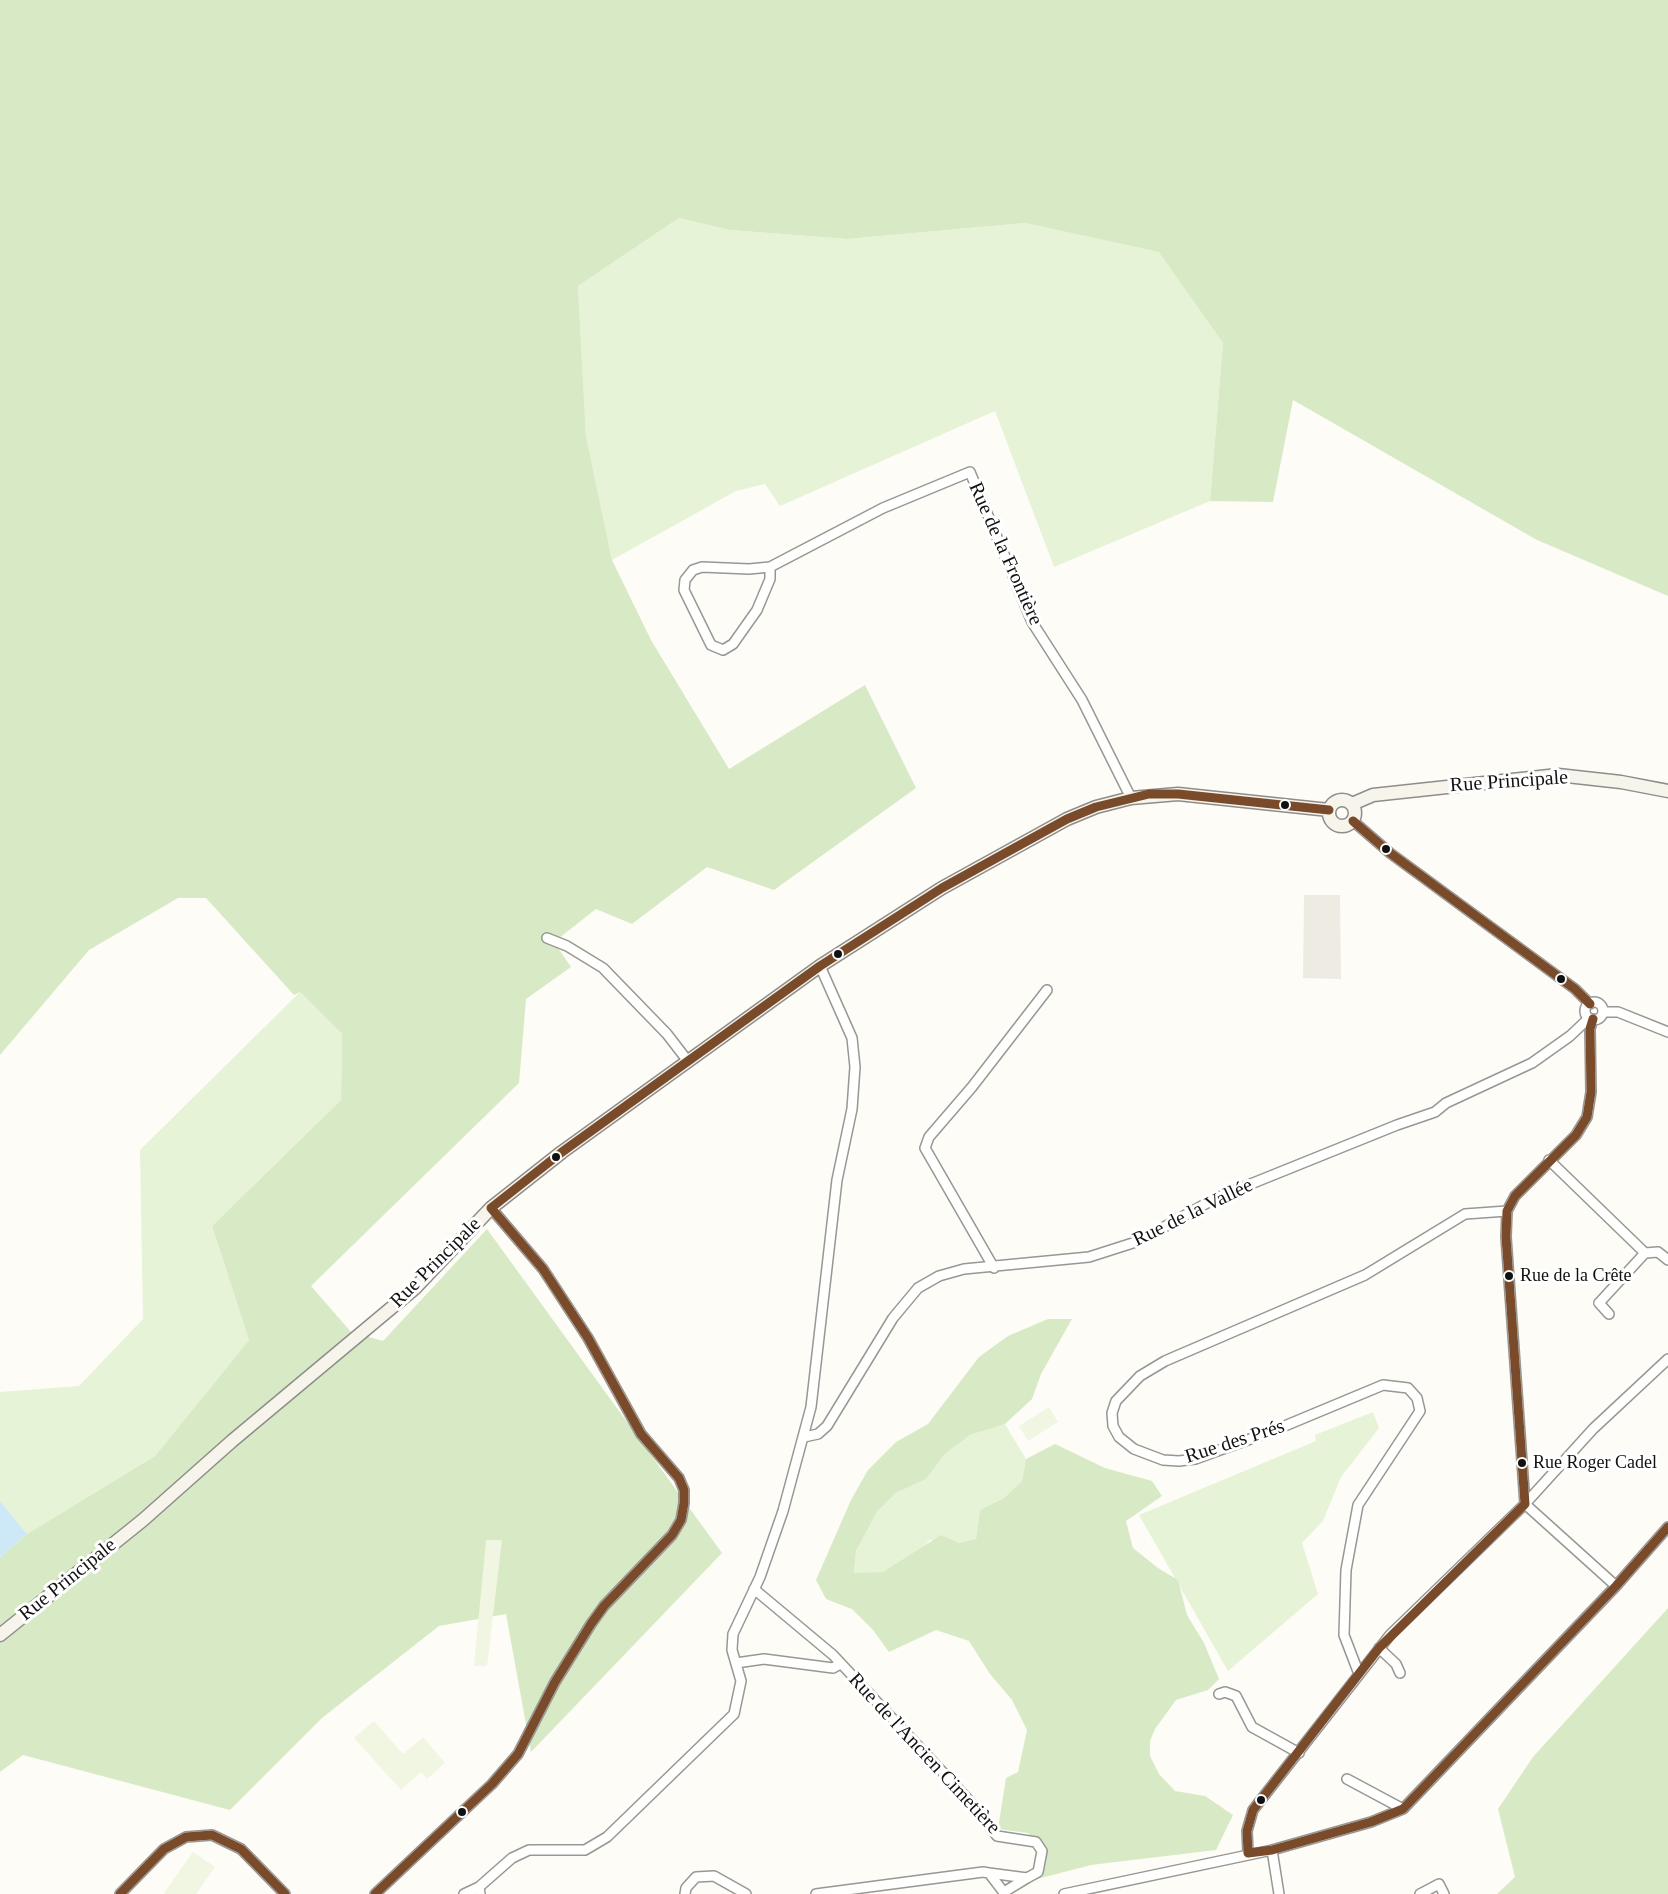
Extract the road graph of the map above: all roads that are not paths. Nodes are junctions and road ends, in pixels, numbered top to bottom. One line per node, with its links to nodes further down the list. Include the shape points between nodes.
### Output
1 (770, 567): 1 (street, via 702,567 693,570 685,580 684,590 711,645 723,650 733,644 757,610 770,579); 3 (street, Rue de la Frontière, via 884,508 969,472 1032,621 1082,700)
2 (1668, 791): 4 (street, Rue Principale, via 1558,775 1373,795)
3 (1131, 798): 5 (street, Rue Principale, via 1178,794); 8 (street, Rue Principale, via 1096,807 1023,842)
4 (1352, 804): 5 (street, via 1339,800); 6 (street)
5 (1329, 810): 6 (street, via 1336,825)
6 (1353, 821): 10 (street, via 1390,854)
7 (547, 938): 14 (street, via 603,968)
8 (820, 966): 14 (street, Rue Principale); 23 (street, via 845,1018 855,1067)
9 (1047, 990): 20 (street, via 929,1137 925,1148)
10 (1590, 1004): 11 (street, via 1600,1004); 12 (street, via 1586,1012)
11 (1603, 1012): 12 (street, via 1601,1017); 13 (street, via 1618,1012)
12 (1591, 1018): 15 (street, via 1587,1117 1576,1135); 20 (street, Rue de la Vallée, via 1532,1063 1446,1103 1435,1112 1216,1198 1139,1241 1089,1257)
13 (1668, 1032)
14 (687, 1060): 16 (street, Rue Principale)
15 (1549, 1160): 17 (street, via 1515,1196); 18 (street)
16 (491, 1208): 28 (street, Rue Principale, via 414,1289 143,1520); 44 (street, via 543,1269 588,1338 641,1434 678,1478 684,1490 684,1503 681,1520 672,1535 591,1624 518,1754)
17 (1507, 1212): 24 (street); 33 (street, Rue des Prés, via 1465,1214 1365,1275 1166,1361 1124,1390 1114,1407 1113,1426 1119,1437 1134,1449 1163,1460 1179,1461 1195,1459 1275,1430 1383,1385 1408,1388 1417,1398 1420,1411 1359,1505 1346,1570 1344,1635)
18 (1645, 1253): 19 (street, via 1658,1252); 21 (street, via 1599,1303)
19 (1668, 1260)
20 (994, 1268): 23 (street, Rue de la Vallée, via 964,1269 939,1276 918,1288 892,1318 827,1426 818,1434)
21 (1609, 1314)
22 (1668, 1359): 24 (street, via 1593,1429)
23 (804, 1437): 27 (street, via 783,1511)
24 (1525, 1504): 26 (street); 29 (street)
25 (1668, 1527): 26 (street)
26 (1616, 1587): 37 (street)
27 (754, 1589): 30 (street, via 733,1634); 31 (street, Rue de l'Ancien Cimetière)
28 (0, 1635)
29 (1379, 1648): 32 (street); 33 (street)
30 (736, 1663): 31 (street, Rue de l'Ancien Cimetière, via 764,1659 833,1668); 43 (street, via 741,1681 734,1714 607,1837 585,1850 528,1850 512,1858)
31 (840, 1664): 41 (street, Rue de l'Ancien Cimetière, via 966,1797 997,1836 1036,1842 1042,1851 1041,1865 1038,1872)
32 (1400, 1673)
33 (1359, 1674): 35 (street)
34 (1219, 1694): 35 (street, via 1236,1696 1252,1727)
35 (1299, 1753): 39 (street, via 1253,1810 1247,1831)
36 (1347, 1779): 37 (street)
37 (1403, 1809): 38 (street)
38 (1272, 1850): 39 (street); 53 (street)
39 (1248, 1853): 52 (street)
40 (986, 1873): 41 (street); 42 (street); 45 (street)
41 (1027, 1878): 45 (street, Rue de l'Ancien Cimetière)
42 (875, 1890): 51 (street)
43 (479, 1891): 48 (street)
44 (381, 1892)
45 (1005, 1893)
46 (120, 1894): 47 (street, via 164,1849 186,1837 212,1835 241,1849)
47 (285, 1894)
48 (464, 1894)
49 (685, 1894): 50 (street, via 696,1878 714,1876)
50 (746, 1894)
51 (816, 1894)
52 (1064, 1894)
53 (1279, 1894)
54 (1420, 1894): 55 (street, via 1439,1884)
55 (1444, 1894)

